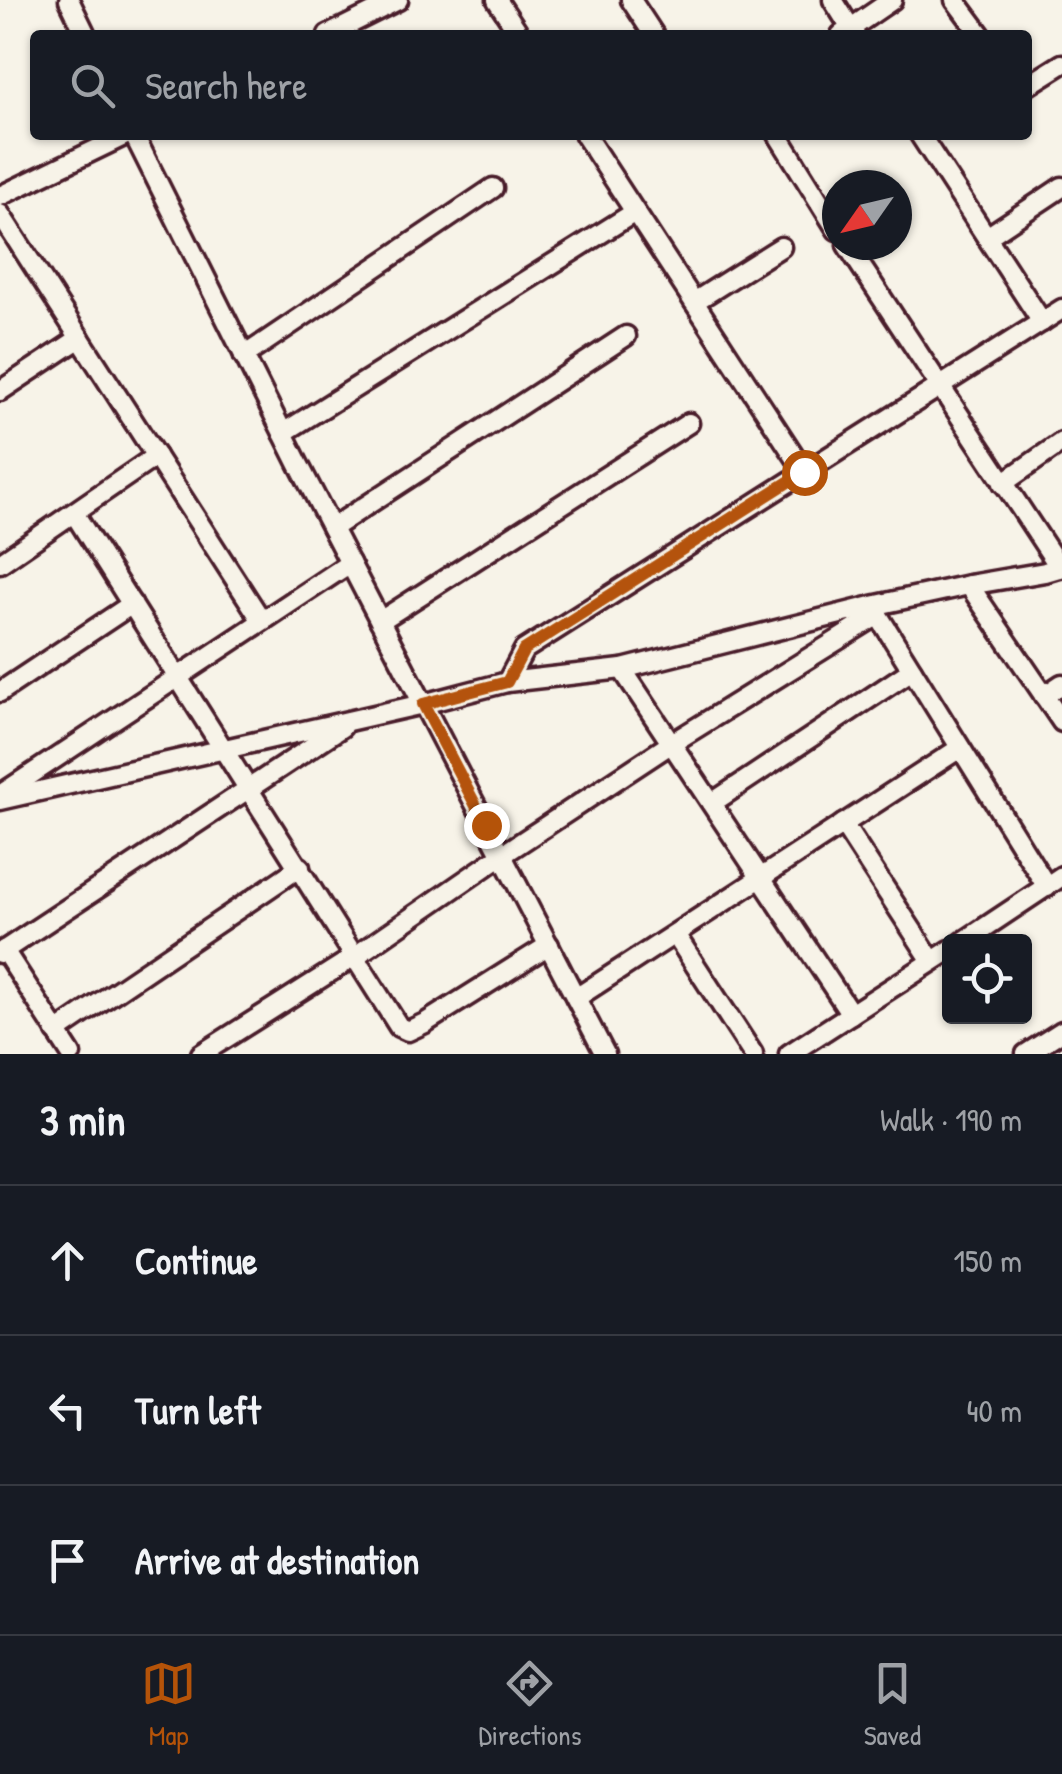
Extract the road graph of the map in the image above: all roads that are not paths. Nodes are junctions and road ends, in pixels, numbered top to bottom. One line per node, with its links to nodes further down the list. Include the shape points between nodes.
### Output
1 (69, 0): 8 (street)
2 (398, 0): 9 (street)
3 (498, 0): 10 (street)
4 (631, 0): 11 (street)
5 (833, 0): 12 (street)
6 (892, 0): 13 (street)
7 (954, 0): 14 (street)
8 (84, 30)
9 (338, 30)
10 (517, 30)
11 (651, 30)
12 (848, 30)
13 (853, 30)
14 (977, 30)
15 (1062, 64): 16 (street)
16 (1032, 83)
17 (116, 140): 24 (street)
18 (136, 140): 36 (street)
19 (589, 140): 26 (street)
20 (781, 140): 25 (street)
21 (923, 140): 28 (street)
22 (1062, 187): 28 (street)
23 (493, 188): 36 (street)
24 (0, 196)
25 (822, 206)
26 (635, 212): 31 (street); 40 (street)
27 (0, 214): 35 (street)
28 (987, 237): 33 (street)
29 (781, 247): 31 (street)
30 (856, 260): 37 (street)
31 (694, 302): 43 (street)
32 (1062, 309): 33 (street)
33 (1042, 322): 37 (street)
34 (626, 336): 46 (street)
35 (80, 338): 38 (street); 42 (street)
36 (244, 356): 40 (street)
37 (940, 386): 43 (street); 44 (street)
38 (0, 391)
39 (689, 423): 54 (street)
40 (283, 434): 46 (street)
41 (1062, 442): 44 (street)
42 (156, 456): 45 (street); 53 (street)
43 (804, 472): 58 (street, via 524,650)
44 (1003, 483): 49 (street)
45 (74, 513): 47 (street); 51 (street)
46 (332, 528): 48 (street)
47 (0, 562)
48 (350, 563): 53 (street); 54 (street)
49 (1061, 567): 50 (street)
50 (969, 584): 52 (street); 61 (street)
51 (132, 604): 57 (street); 60 (street)
52 (875, 610): 55 (street); 56 (street); 65 (street)
53 (262, 621): 57 (street)
54 (380, 622): 62 (street)
55 (622, 669): 58 (street); 65 (street)
56 (912, 670): 66 (street); 70 (street)
57 (178, 678): 67 (street); 69 (street)
58 (507, 682): 62 (street)
59 (1062, 684): 61 (street)
60 (0, 692)
61 (1044, 696): 64 (street)
62 (423, 704): 63 (street); 72 (street)
63 (353, 720): 67 (street); 68 (street)
64 (1062, 722)
65 (672, 743): 70 (street); 72 (street)
66 (960, 748): 71 (street); 75 (street)
67 (224, 749): 68 (street); 69 (street)
68 (250, 789): 73 (street); 79 (street)
69 (0, 798)
70 (712, 803): 74 (street)
71 (843, 824): 74 (street); 82 (street)
72 (502, 855): 78 (street); 81 (street)
73 (300, 867): 81 (street); 86 (street)
74 (761, 878): 76 (street); 84 (street)
75 (1054, 882): 77 (street)
76 (675, 934): 83 (street); 90 (street)
77 (975, 934)
78 (549, 945): 81 (street, via 408,1031 394,1022); 83 (street)
79 (2, 952): 86 (street)
80 (942, 955): 82 (street)
81 (354, 957): 88 (street)
82 (932, 961): 84 (street)
83 (576, 998): 89 (street)
84 (851, 1014): 91 (street)
85 (1062, 1031): 92 (street)
86 (56, 1032): 87 (street)
87 (71, 1054)
88 (201, 1054)
89 (605, 1054)
90 (753, 1054)
91 (789, 1054)
92 (1026, 1054)

